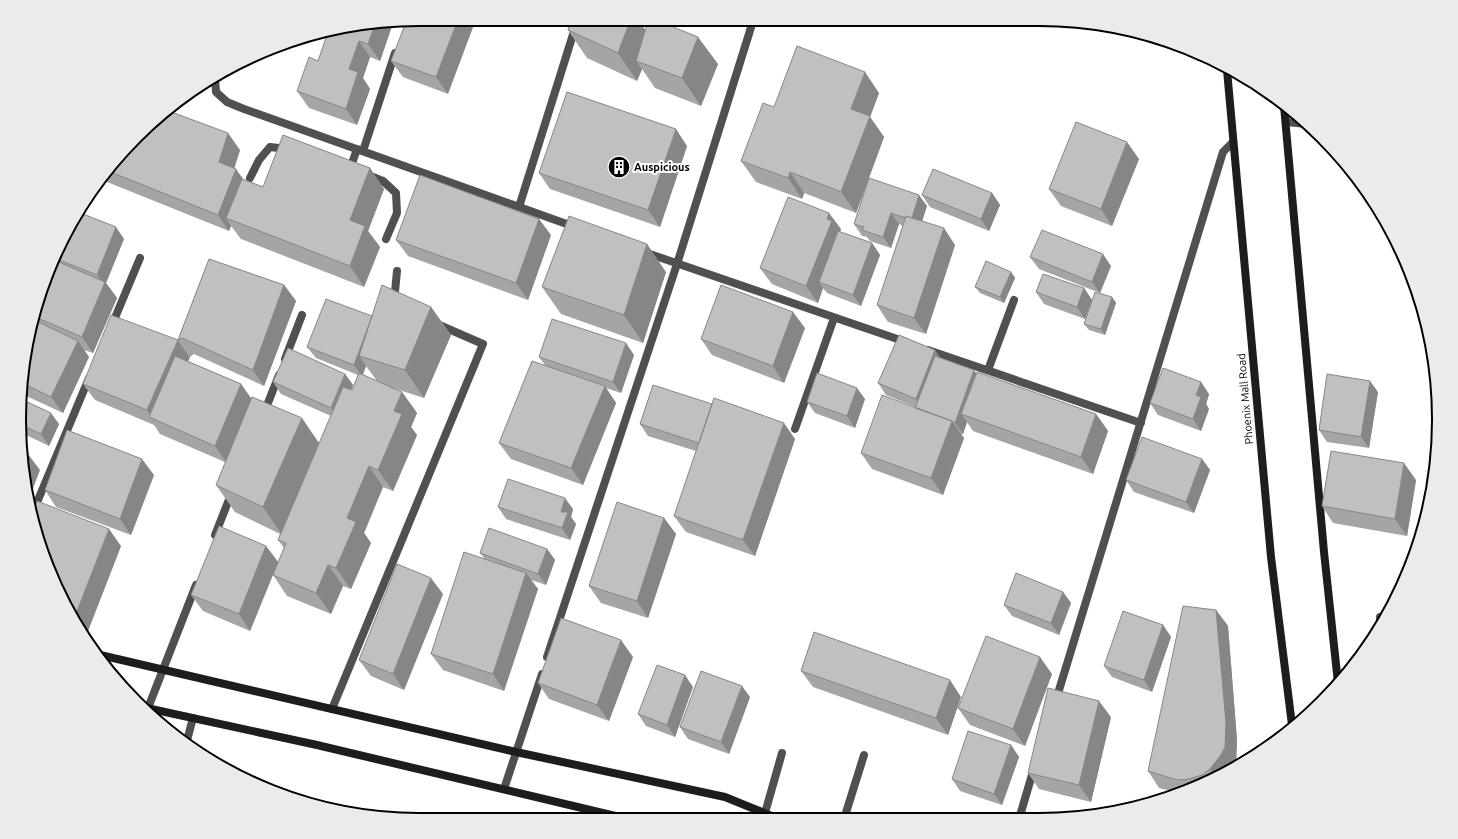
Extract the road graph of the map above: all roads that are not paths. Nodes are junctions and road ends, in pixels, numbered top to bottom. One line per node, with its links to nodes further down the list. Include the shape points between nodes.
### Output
1 (751, 26): 18 (street)
2 (575, 28): 13 (street)
3 (398, 45): 11 (street)
4 (1227, 75): 9 (street, Phoenix Mall Road)
5 (215, 83): 11 (street, via 216,92 227,102)
6 (1285, 113): 7 (street)
7 (1286, 122): 8 (street); 37 (street)
8 (1297, 123)
9 (1233, 142): 29 (street, via 1223,152); 43 (street, Phoenix Mall Road, via 1271,557)
10 (295, 150): 12 (street, via 270,147 259,160)
11 (360, 150): 13 (street); 15 (street, via 353,170 384,181 396,193 397,213)
12 (250, 178)
13 (519, 207): 14 (street)
14 (579, 229)
15 (386, 240)
16 (639, 250): 18 (street)
17 (140, 258): 25 (street)
18 (677, 264): 23 (street); 45 (street)
19 (397, 270): 21 (street, via 393,305)
20 (1014, 300): 27 (street)
21 (400, 308)
22 (302, 315): 28 (street)
23 (834, 318): 27 (street); 30 (street)
24 (428, 320): 41 (street, via 483,344)
25 (109, 331)
26 (94, 367): 32 (street)
27 (988, 370): 29 (street)
28 (262, 418)
29 (1141, 423): 39 (street)
30 (794, 429)
31 (235, 485): 33 (street)
32 (36, 505)
33 (212, 544)
34 (200, 574): 36 (street)
35 (105, 656): 36 (street)
36 (162, 670): 38 (street); 41 (street)
37 (1337, 675)
38 (147, 703)
39 (1054, 705)
40 (153, 709): 42 (street)
41 (332, 709): 45 (street)
42 (193, 718): 44 (street); 49 (street)
43 (1291, 721)
44 (188, 738)
45 (516, 752): 49 (street); 51 (street, via 725,797)
46 (782, 752): 51 (street)
47 (864, 755): 52 (street)
48 (1038, 758): 53 (street)
49 (504, 789): 50 (street)
50 (603, 813)
51 (765, 813)
52 (846, 813)
53 (1021, 813)

